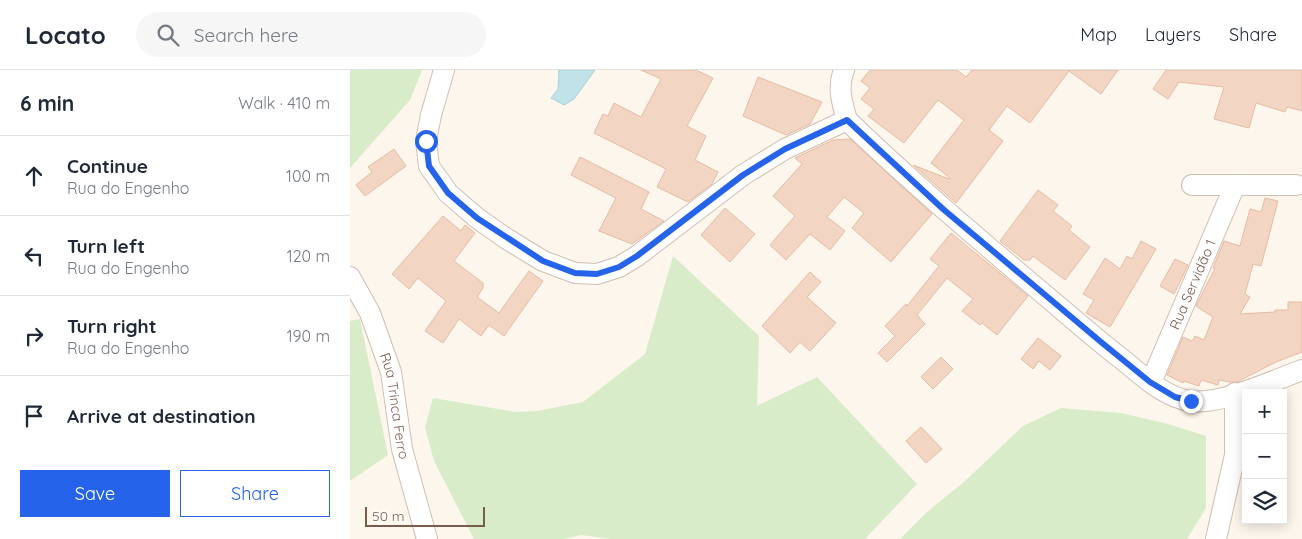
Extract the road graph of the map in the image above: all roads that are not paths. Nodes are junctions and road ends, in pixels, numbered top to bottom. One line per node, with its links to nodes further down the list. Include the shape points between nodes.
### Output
1 (444, 70): 3 (street, via 426,141 429,166 448,193 477,218 543,261 575,273 597,274 619,267 743,175 785,149)
2 (844, 70): 3 (street, via 840,97)
3 (847, 120): 9 (street, via 943,209)
4 (1192, 185): 5 (street)
5 (1234, 185): 6 (street); 9 (street, Rua Servidão 1)
6 (1296, 185)
7 (350, 277): 11 (street, Rua Trinca Ferro, via 370,313 391,372 402,449)
8 (1302, 370): 10 (street)
9 (1150, 382): 10 (street, via 1175,397 1191,401 1211,400)
10 (1235, 393): 12 (street, via 1235,455)
11 (427, 539)
12 (1216, 539)

